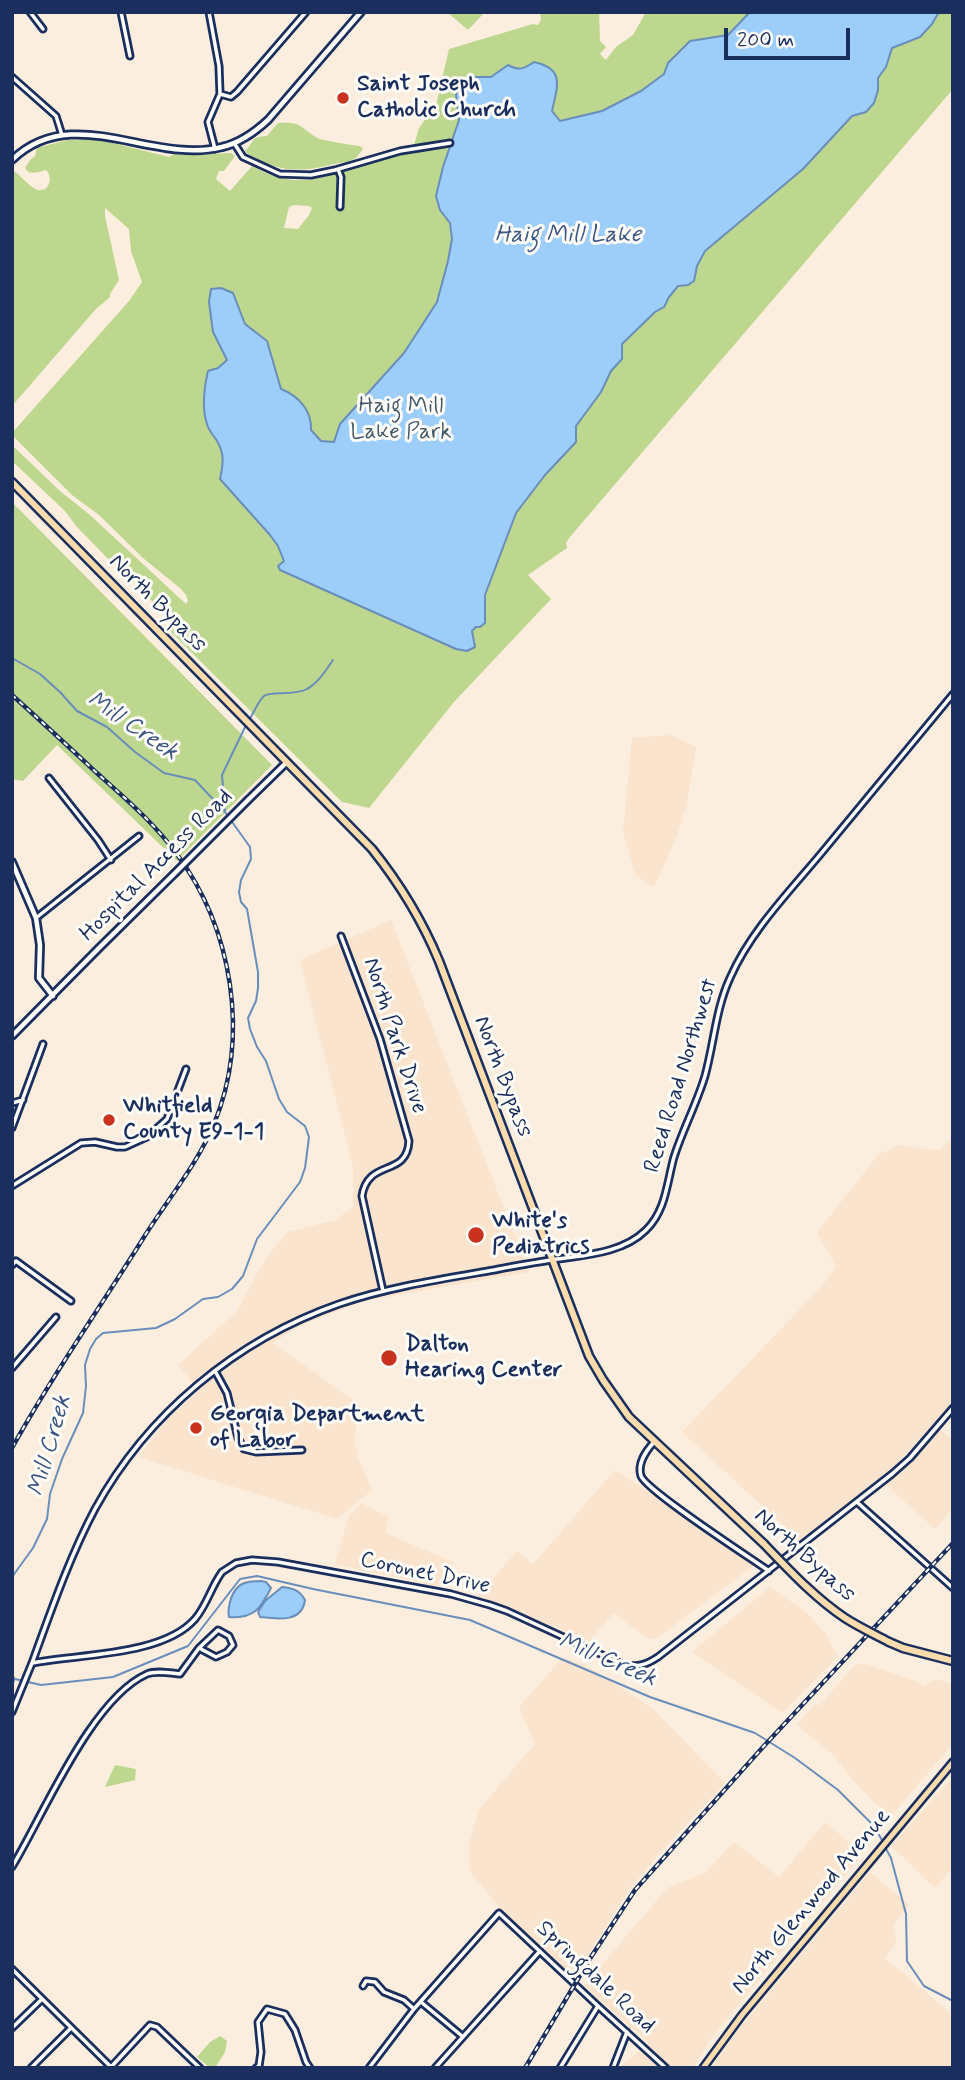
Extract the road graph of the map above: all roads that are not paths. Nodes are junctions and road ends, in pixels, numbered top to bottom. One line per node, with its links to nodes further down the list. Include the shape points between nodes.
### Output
1 (30, 12): 6 (street)
2 (121, 12): 7 (street)
3 (209, 12): 9 (street)
4 (306, 12): 9 (street, via 232,97)
5 (361, 12): 12 (street, via 268,120)
6 (43, 29)
7 (130, 56)
8 (12, 77): 10 (street, via 56,116)
9 (220, 94): 13 (street, via 208,122)
10 (62, 135): 13 (street, via 107,137 183,150); 14 (street, via 29,147)
11 (450, 142): 15 (street)
12 (234, 143): 13 (street); 15 (street, via 243,157 280,174 310,175)
13 (215, 149)
14 (12, 160)
15 (338, 169): 16 (street)
16 (340, 207)
17 (12, 482): 19 (highway, North Bypass)
18 (953, 694): 34 (street, Reed Road Northwest, via 772,911 736,965 722,998 705,1075 655,1219 628,1242)
19 (288, 762): 26 (street, Hospital Access Road, bridge); 34 (highway, North Bypass, via 372,849 425,929)
20 (49, 778): 22 (street)
21 (139, 836): 22 (street)
22 (110, 860): 24 (street)
23 (12, 862): 24 (street)
24 (36, 918): 26 (street, via 39,978)
25 (341, 936): 36 (street, North Park Drive, via 380,1039 409,1141 403,1158 372,1175 363,1190)
26 (53, 996): 27 (street, Hospital Access Road)
27 (12, 1036)
28 (43, 1044): 30 (street)
29 (186, 1069): 33 (street, via 167,1119 147,1138 125,1147 81,1143)
30 (23, 1100): 31 (street); 32 (street)
31 (12, 1103)
32 (12, 1128)
33 (12, 1186)
34 (552, 1259): 36 (street, Reed Road Northwest); 42 (highway, North Bypass, via 589,1356 613,1396)
35 (14, 1263): 37 (street)
36 (383, 1291): 40 (street, Reed Road Northwest, via 289,1325)
37 (71, 1301)
38 (56, 1317): 39 (street)
39 (12, 1368)
40 (215, 1371): 43 (street, via 227,1393 244,1449); 49 (street, Reed Road Northwest, via 163,1417 104,1493 73,1556)
41 (953, 1408): 44 (street, Coronet Drive, via 910,1458)
42 (654, 1442): 45 (street, via 641,1465 644,1482); 48 (highway, North Bypass, bridge, via 831,1608 889,1642)
43 (302, 1451)
44 (858, 1502): 45 (street, Coronet Drive); 46 (street)
45 (769, 1571): 49 (street, Coronet Drive, via 659,1657 637,1666 622,1664 473,1600 252,1560 222,1572 195,1620 174,1636 146,1646)
46 (953, 1588)
47 (199, 1648): 47 (street, via 219,1630 233,1645 216,1657); 52 (street, via 180,1674 150,1672 127,1686 93,1722)
48 (953, 1661)
49 (32, 1663): 50 (street)
50 (12, 1712)
51 (953, 1762): 76 (main road, North Glenwood Avenue)
52 (12, 1867)
53 (540, 1951): 57 (street, Springdale Road, via 499,1913); 58 (street, Springdale Road); 63 (street)
54 (12, 1969): 56 (street)
55 (363, 1986): 59 (street, via 375,1982)
56 (41, 2000): 60 (street); 61 (street)
57 (421, 2001): 59 (street); 63 (street)
58 (598, 2006): 62 (street, Springdale Road); 73 (street)
59 (414, 2009): 71 (street)
60 (12, 2028)
61 (71, 2028): 65 (street); 66 (street)
62 (628, 2032): 74 (street); 75 (street, Springdale Road)
63 (463, 2036): 72 (street)
64 (195, 2063): 65 (street, via 150,2025); 67 (street); 68 (street)
65 (111, 2067)
66 (31, 2068)
67 (192, 2068)
68 (200, 2068)
69 (256, 2068): 70 (street, via 261,2052 258,2022 267,2009 285,2014)
70 (310, 2068)
71 (369, 2068)
72 (435, 2068)
73 (559, 2068)
74 (612, 2068)
75 (666, 2068)
76 (703, 2068)

